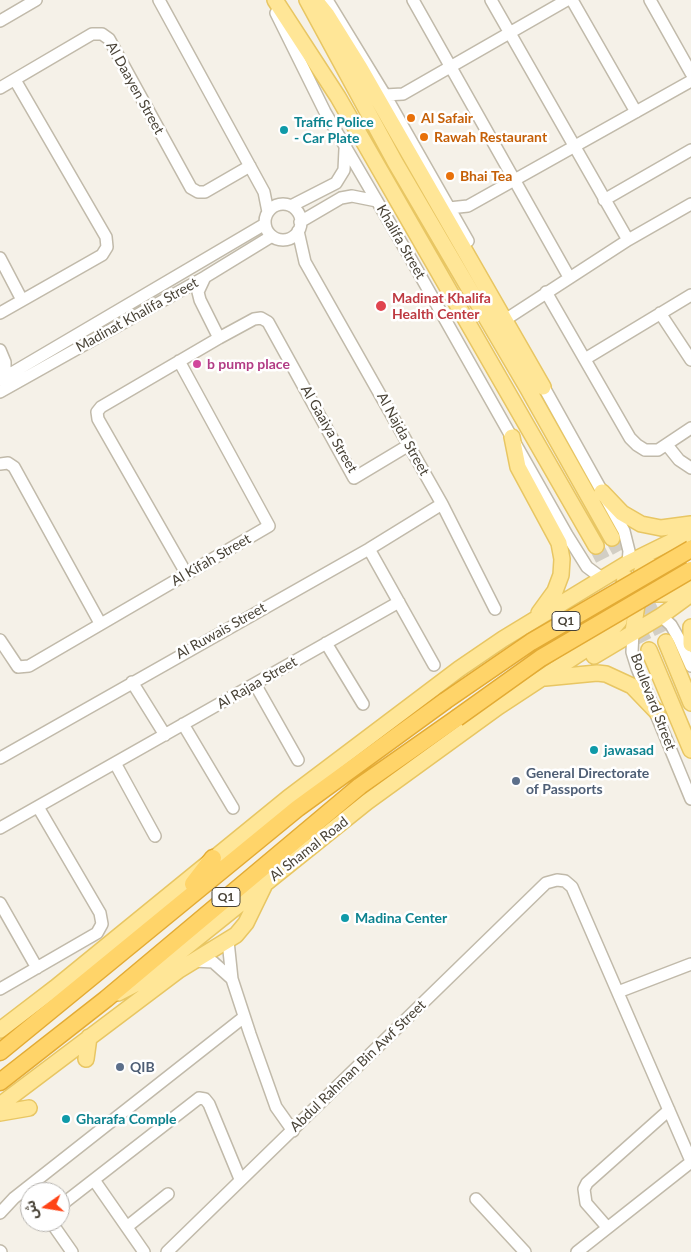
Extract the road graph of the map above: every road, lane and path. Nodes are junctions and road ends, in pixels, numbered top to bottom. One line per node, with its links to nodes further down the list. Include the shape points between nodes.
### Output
1 (36, 0): 13 (street)
2 (159, 0): 27 (street)
3 (270, 0): 25 (street, Khalifa Street)
4 (275, 0): 75 (main road, Khalifa Street, via 338,97)
5 (308, 0): 73 (main road, via 395,162)
6 (315, 0): 61 (main road, via 360,68)
7 (326, 0): 21 (street)
8 (413, 0): 15 (street)
9 (491, 0): 14 (street)
10 (567, 0): 14 (street)
11 (572, 0): 23 (street)
12 (650, 0): 16 (street)
13 (0, 21)
14 (510, 32): 15 (street); 24 (street)
15 (451, 66): 20 (street); 28 (street)
16 (691, 73)
17 (15, 80): 19 (street, Al Daayen Street); 27 (street, Al Daayen Street, via 92,34 102,34 109,39 191,188 204,192); 49 (street, via 106,237 107,247 102,255)
18 (691, 81): 23 (street)
19 (0, 88)
20 (403, 94): 21 (street); 22 (street)
21 (385, 95): 22 (street)
22 (394, 112): 35 (street)
23 (636, 112): 24 (street)
24 (574, 146): 28 (street); 30 (street)
25 (345, 147): 31 (street, Khalifa Street); 33 (street, via 344,170 336,183)
26 (691, 150): 30 (street)
27 (250, 166): 29 (street)
28 (514, 180): 34 (street); 45 (street)
29 (264, 192): 33 (street); 36 (street)
30 (604, 200): 41 (street)
31 (377, 201): 38 (street, via 352,196 341,198); 64 (street, Khalifa Street)
32 (691, 204): 41 (street)
33 (286, 205): 36 (street, via 272,208); 38 (street, via 297,211)
34 (468, 206): 35 (street); 37 (street)
35 (449, 208): 37 (street)
36 (267, 218): 39 (street); 59 (street, Madinat Khalifa Street)
37 (459, 225): 53 (street)
38 (299, 226): 40 (street, via 292,237); 43 (street, Al Najda Street)
39 (272, 236): 40 (street); 44 (street, Madinat Khalifa Street)
40 (284, 240): 43 (street, Al Najda Street)
41 (628, 240): 45 (street)
42 (0, 258): 49 (street)
43 (305, 262): 65 (street, Al Najda Street)
44 (205, 277): 47 (street, Madinat Khalifa Street); 50 (street, via 200,284)
45 (569, 277): 46 (street)
46 (546, 292): 53 (street); 56 (street)
47 (176, 293): 50 (street, via 184,292); 62 (street, Madinat Khalifa Street)
48 (691, 295): 52 (street)
49 (22, 300): 51 (street)
50 (200, 300): 54 (street)
51 (0, 313)
52 (660, 313): 56 (street); 57 (street)
53 (511, 316): 61 (street)
54 (219, 338): 58 (street, Al Gaaiya Street); 65 (street, Al Gaaiya Street, via 254,319 268,322 354,478)
55 (2, 352): 59 (street, via 20,363); 60 (street)
56 (585, 359): 66 (street, via 630,438 640,448 649,451)
57 (691, 360)
58 (179, 361): 81 (street, Al Gaaiya Street, via 97,412 98,419); 81 (street, Al Kifah Street, via 269,526)
59 (29, 363): 60 (street, Madinat Khalifa Street)
60 (2, 378)
61 (543, 387): 69 (street)
62 (0, 392)
63 (691, 428): 66 (street)
64 (512, 437): 82 (street, Khalifa Street, via 579,556 590,571); 91 (main road, via 518,467 559,543 562,559 555,592)
65 (409, 445): 70 (street, Al Najda Street)
66 (667, 445): 68 (street, via 679,460)
67 (0, 464): 92 (street, via 8,463 14,467)
68 (691, 468)
69 (602, 492): 71 (main road, via 622,513 641,524 661,528); 79 (street, via 624,531)
70 (442, 504): 76 (street, Al Ruwais Street); 89 (street, Al Najda Street)
71 (691, 524)
72 (691, 532): 78 (main road)
73 (612, 538)
74 (691, 540): 83 (main road, via 651,567 646,580 649,588 661,595)
75 (596, 546)
76 (368, 549): 87 (street); 105 (street, Al Ruwais Street)
77 (691, 549): 129 (highway, Q1, bridge, via 539,637 445,701 298,808)
78 (652, 551): 79 (main road); 86 (main road)
79 (628, 563): 82 (main road); 86 (main road, Al Shamal Road)
80 (691, 570): 134 (highway, Al Shamal Road / Q1, bridge, via 542,658 360,786)
81 (186, 573): 92 (street, Al Kifah Street)
82 (603, 579): 84 (main road); 86 (main road)
83 (691, 584)
84 (581, 592): 86 (main road); 91 (main road); 95 (main road, via 601,608)
85 (691, 594): 88 (main road)
86 (630, 597): 88 (main road); 90 (main road); 94 (main road); 95 (main road, Al Shamal Road, via 619,621)
87 (399, 602): 98 (street, Al Rajaa Street); 101 (street)
88 (676, 604): 90 (main road)
89 (495, 609)
90 (661, 616): 94 (main road); 102 (street, via 671,625)
91 (533, 621): 121 (main road, via 420,698)
92 (100, 624): 96 (street, Al Kifah Street, via 29,666 18,667)
93 (691, 627): 99 (main road)
94 (633, 632): 103 (main road); 109 (street, Boulevard Street, via 634,658)
95 (606, 636): 104 (main road, Al Shamal Road)
96 (0, 640)
97 (666, 642): 107 (main road)
98 (326, 643): 106 (street, Al Rajaa Street); 108 (street)
99 (691, 644)
100 (649, 650): 112 (main road, Boulevard Street)
101 (434, 665)
102 (691, 666)
103 (560, 676): 104 (main road); 109 (main road, via 597,673 620,679 641,694)
104 (539, 679): 122 (main road, Al Shamal Road, via 367,802)
105 (132, 682): 111 (street); 113 (street, Al Ruwais Street)
106 (255, 684): 110 (street, Al Rajaa Street); 114 (street)
107 (691, 703)
108 (363, 704)
109 (657, 712): 116 (street, Boulevard Street)
110 (183, 724): 111 (street, Al Rajaa Street); 118 (street)
111 (165, 735): 115 (street, Al Rajaa Street)
112 (691, 750)
113 (0, 758)
114 (298, 760)
115 (115, 763): 117 (street, Al Rajaa Street); 120 (street)
116 (691, 799)
117 (38, 807): 119 (street, Al Rajaa Street); 127 (street, via 100,913 102,924 97,933)
118 (233, 808)
119 (0, 828)
120 (155, 836)
121 (213, 858): 129 (highway, via 193,884 116,950); 136 (main road)
122 (266, 883): 124 (main road, Al Shamal Road, via 246,923); 131 (main road, via 149,977)
123 (0, 903): 127 (street)
124 (228, 941): 125 (main road, Al Shamal Road); 130 (street)
125 (195, 960): 128 (main road, Al Shamal Road); 130 (street, via 213,962)
126 (691, 964): 133 (street)
127 (37, 968): 132 (street)
128 (179, 970): 131 (main road, via 152,983); 137 (main road, Al Shamal Road)
129 (97, 973): 138 (highway, Q1)
130 (232, 979): 135 (street)
131 (133, 986): 134 (main road)
132 (0, 989)
133 (618, 992): 143 (street); 145 (street, Abdul Rahman Bin Awf Street, via 572,887 565,881 550,881)
134 (106, 999): 140 (highway, Al Shamal Road / Q1)
135 (244, 1017): 145 (street, via 276,1107); 152 (street, via 14,1198)
136 (0, 1030)
137 (89, 1037): 139 (main road); 141 (main road, Al Shamal Road)
138 (0, 1052)
139 (86, 1059)
140 (0, 1082)
141 (0, 1105)
142 (29, 1108): 144 (main road)
143 (669, 1110): 146 (street); 154 (street, via 587,1183 584,1189 586,1203)
144 (0, 1113)
145 (293, 1130): 147 (street, Abdul Rahman Bin Awf Street)
146 (691, 1161): 154 (street)
147 (240, 1179): 148 (street, via 209,1104 199,1098); 158 (street, Abdul Rahman Bin Awf Street)
148 (94, 1180): 150 (street); 153 (street)
149 (168, 1194): 153 (street)
150 (70, 1198)
151 (476, 1199): 159 (street)
152 (0, 1213)
153 (128, 1226): 157 (street)
154 (607, 1227): 160 (street)
155 (58, 1232): 156 (street)
156 (72, 1252)
157 (144, 1252)
158 (167, 1252)
159 (525, 1252)
160 (577, 1252)

